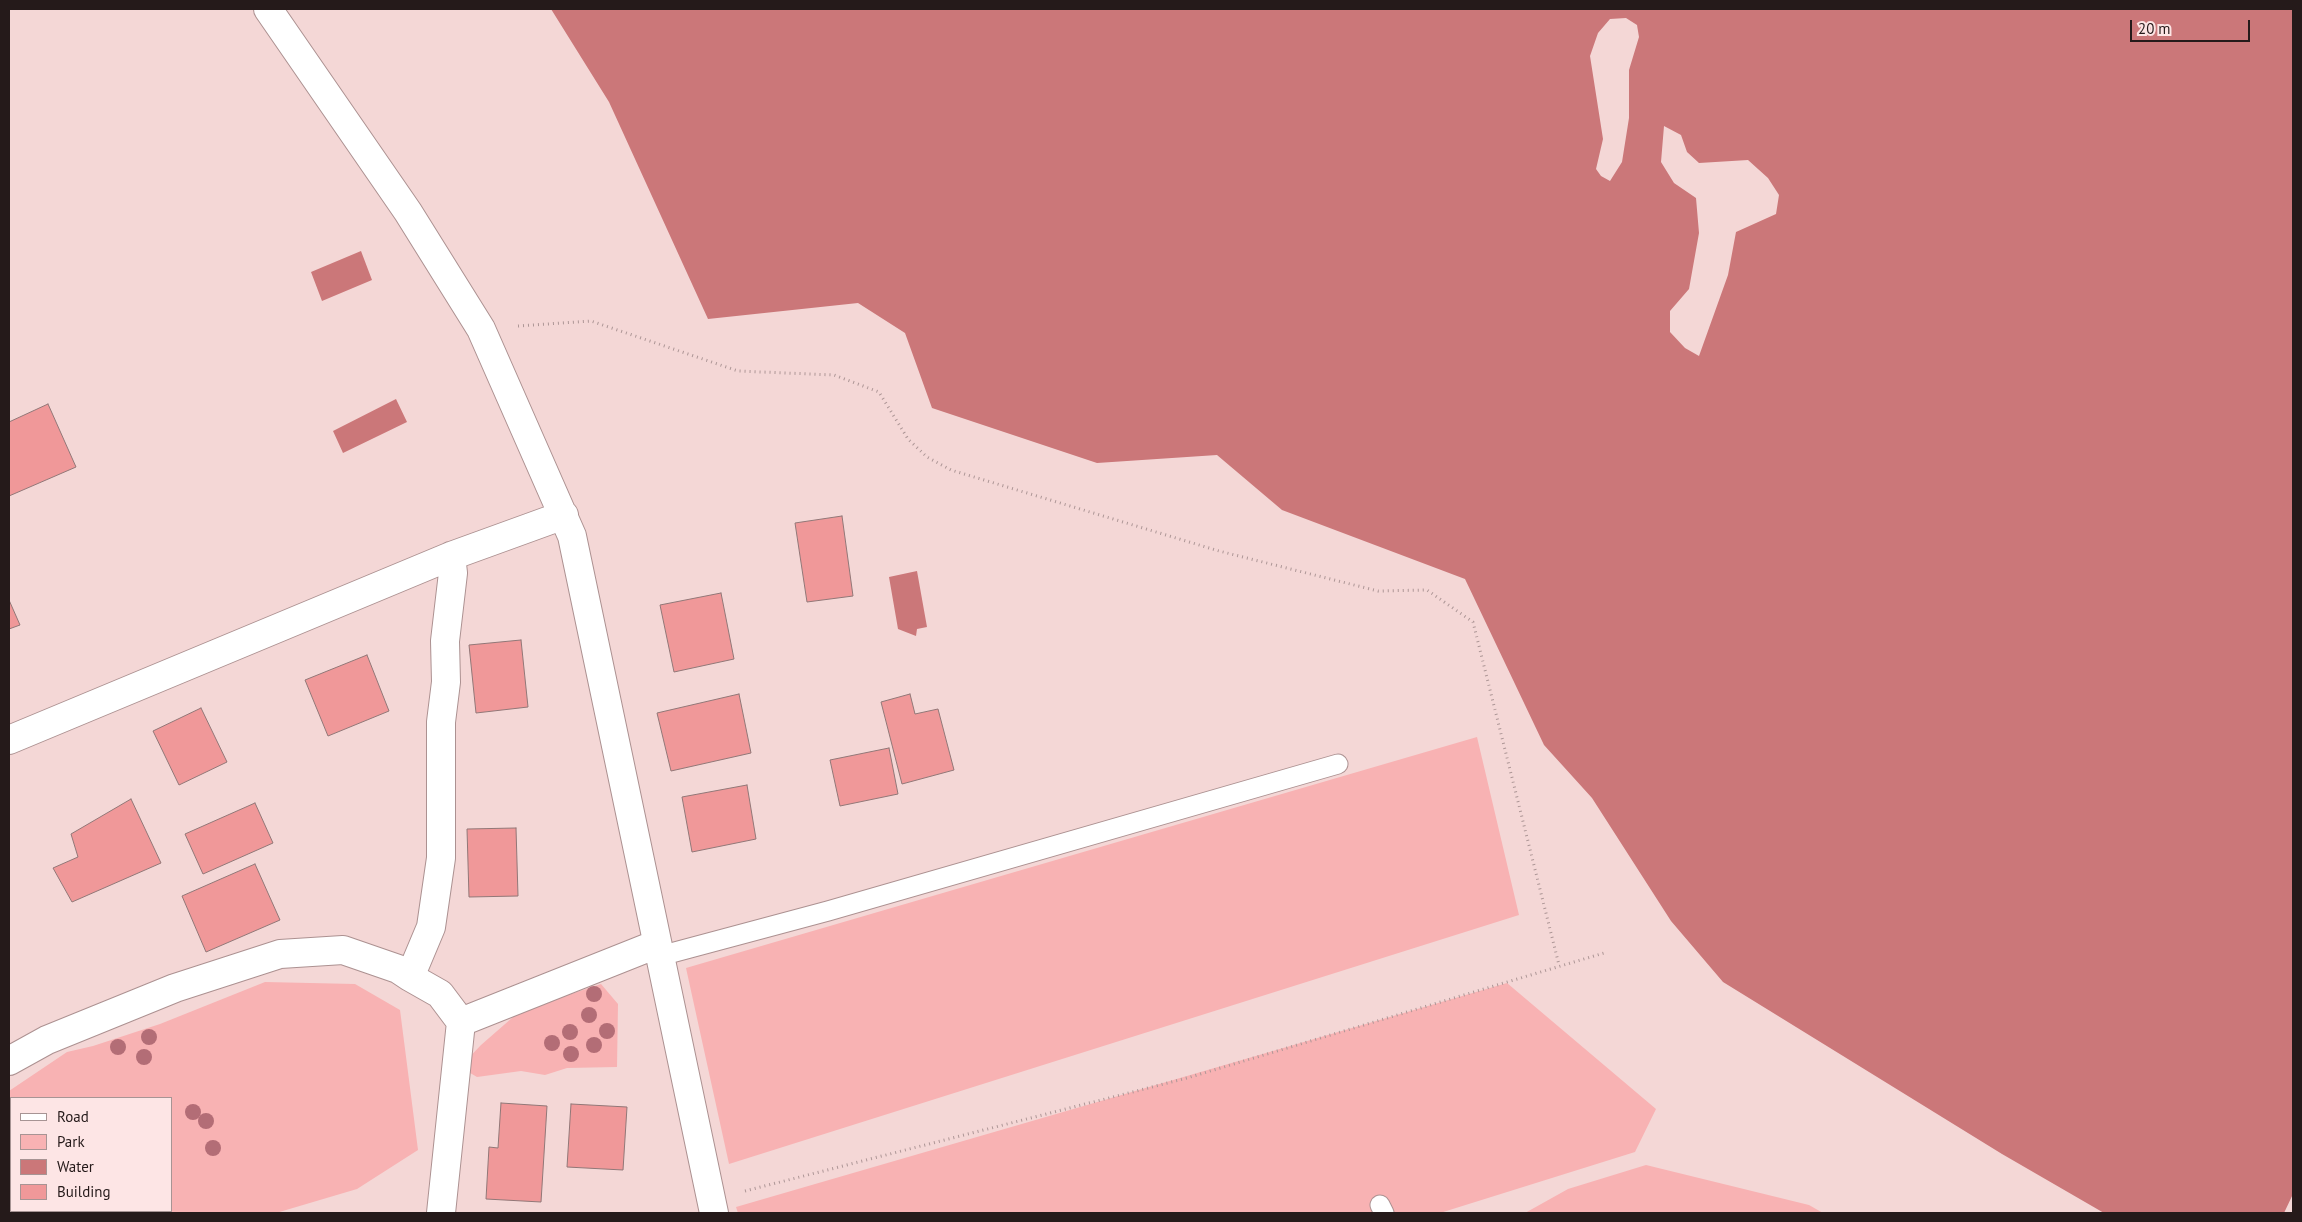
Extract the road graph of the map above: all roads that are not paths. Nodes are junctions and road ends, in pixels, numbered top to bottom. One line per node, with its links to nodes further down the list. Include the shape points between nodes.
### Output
1 (268, 9): 2 (street, via 408,212 481,329)
2 (564, 515): 3 (street); 6 (street, via 572,536)
3 (451, 556): 4 (street); 7 (street, via 445,641 446,682 440,722 441,858 431,927)
4 (9, 740)
5 (1338, 764): 6 (lane, via 828,911)
6 (659, 950): 8 (street); 10 (street)
7 (410, 978): 8 (street, via 440,994); 9 (street, via 398,969 343,950 280,954 175,988 47,1040)
8 (461, 1022): 11 (street)
9 (9, 1061)
10 (712, 1206)
11 (441, 1213)

